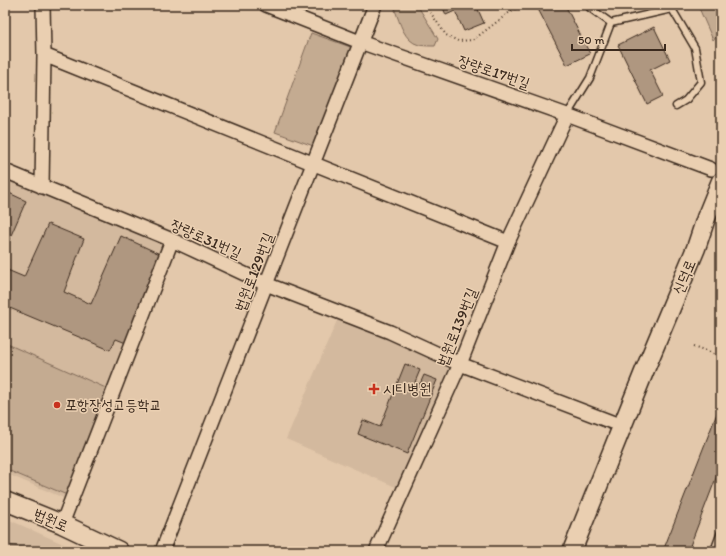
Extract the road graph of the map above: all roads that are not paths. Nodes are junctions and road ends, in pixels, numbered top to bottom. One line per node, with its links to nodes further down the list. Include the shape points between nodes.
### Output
1 (43, 5): 7 (street)
2 (266, 5): 6 (street, 장량로17번길)
3 (375, 5): 6 (street, 법원로129번길)
4 (590, 8): 5 (lane)
5 (611, 23): 8 (lane, via 672,9 695,48 701,82 686,100); 9 (lane, via 590,78)
6 (360, 42): 9 (street, 장량로17번길); 10 (street, 법원로129번길)
7 (44, 55): 10 (street); 13 (street)
8 (676, 106)
9 (567, 115): 12 (street, 장량로17번길); 15 (street, 법원로139번길)
10 (314, 163): 15 (street); 16 (street, 법원로129번길)
11 (5, 171): 13 (street, 장량로31번길)
12 (716, 175): 18 (main road, 신덕로, via 696,248)
13 (42, 187): 14 (street, 장량로31번길)
14 (172, 240): 16 (street, 장량로31번길); 20 (street)
15 (508, 242): 17 (street, 법원로139번길)
16 (266, 284): 17 (street, 장량로31번길, via 390,332); 24 (street, 법원로129번길)
17 (460, 364): 18 (street, 장량로31번길); 25 (street, 법원로139번길)
18 (622, 426): 26 (main road, 신덕로)
19 (5, 501): 20 (main road, 법원로)
20 (62, 524): 23 (main road, 법원로)
21 (721, 532): 22 (lane, via 715,548)
22 (721, 550)
23 (119, 551)
24 (162, 551)
25 (376, 551)
26 (572, 551)

